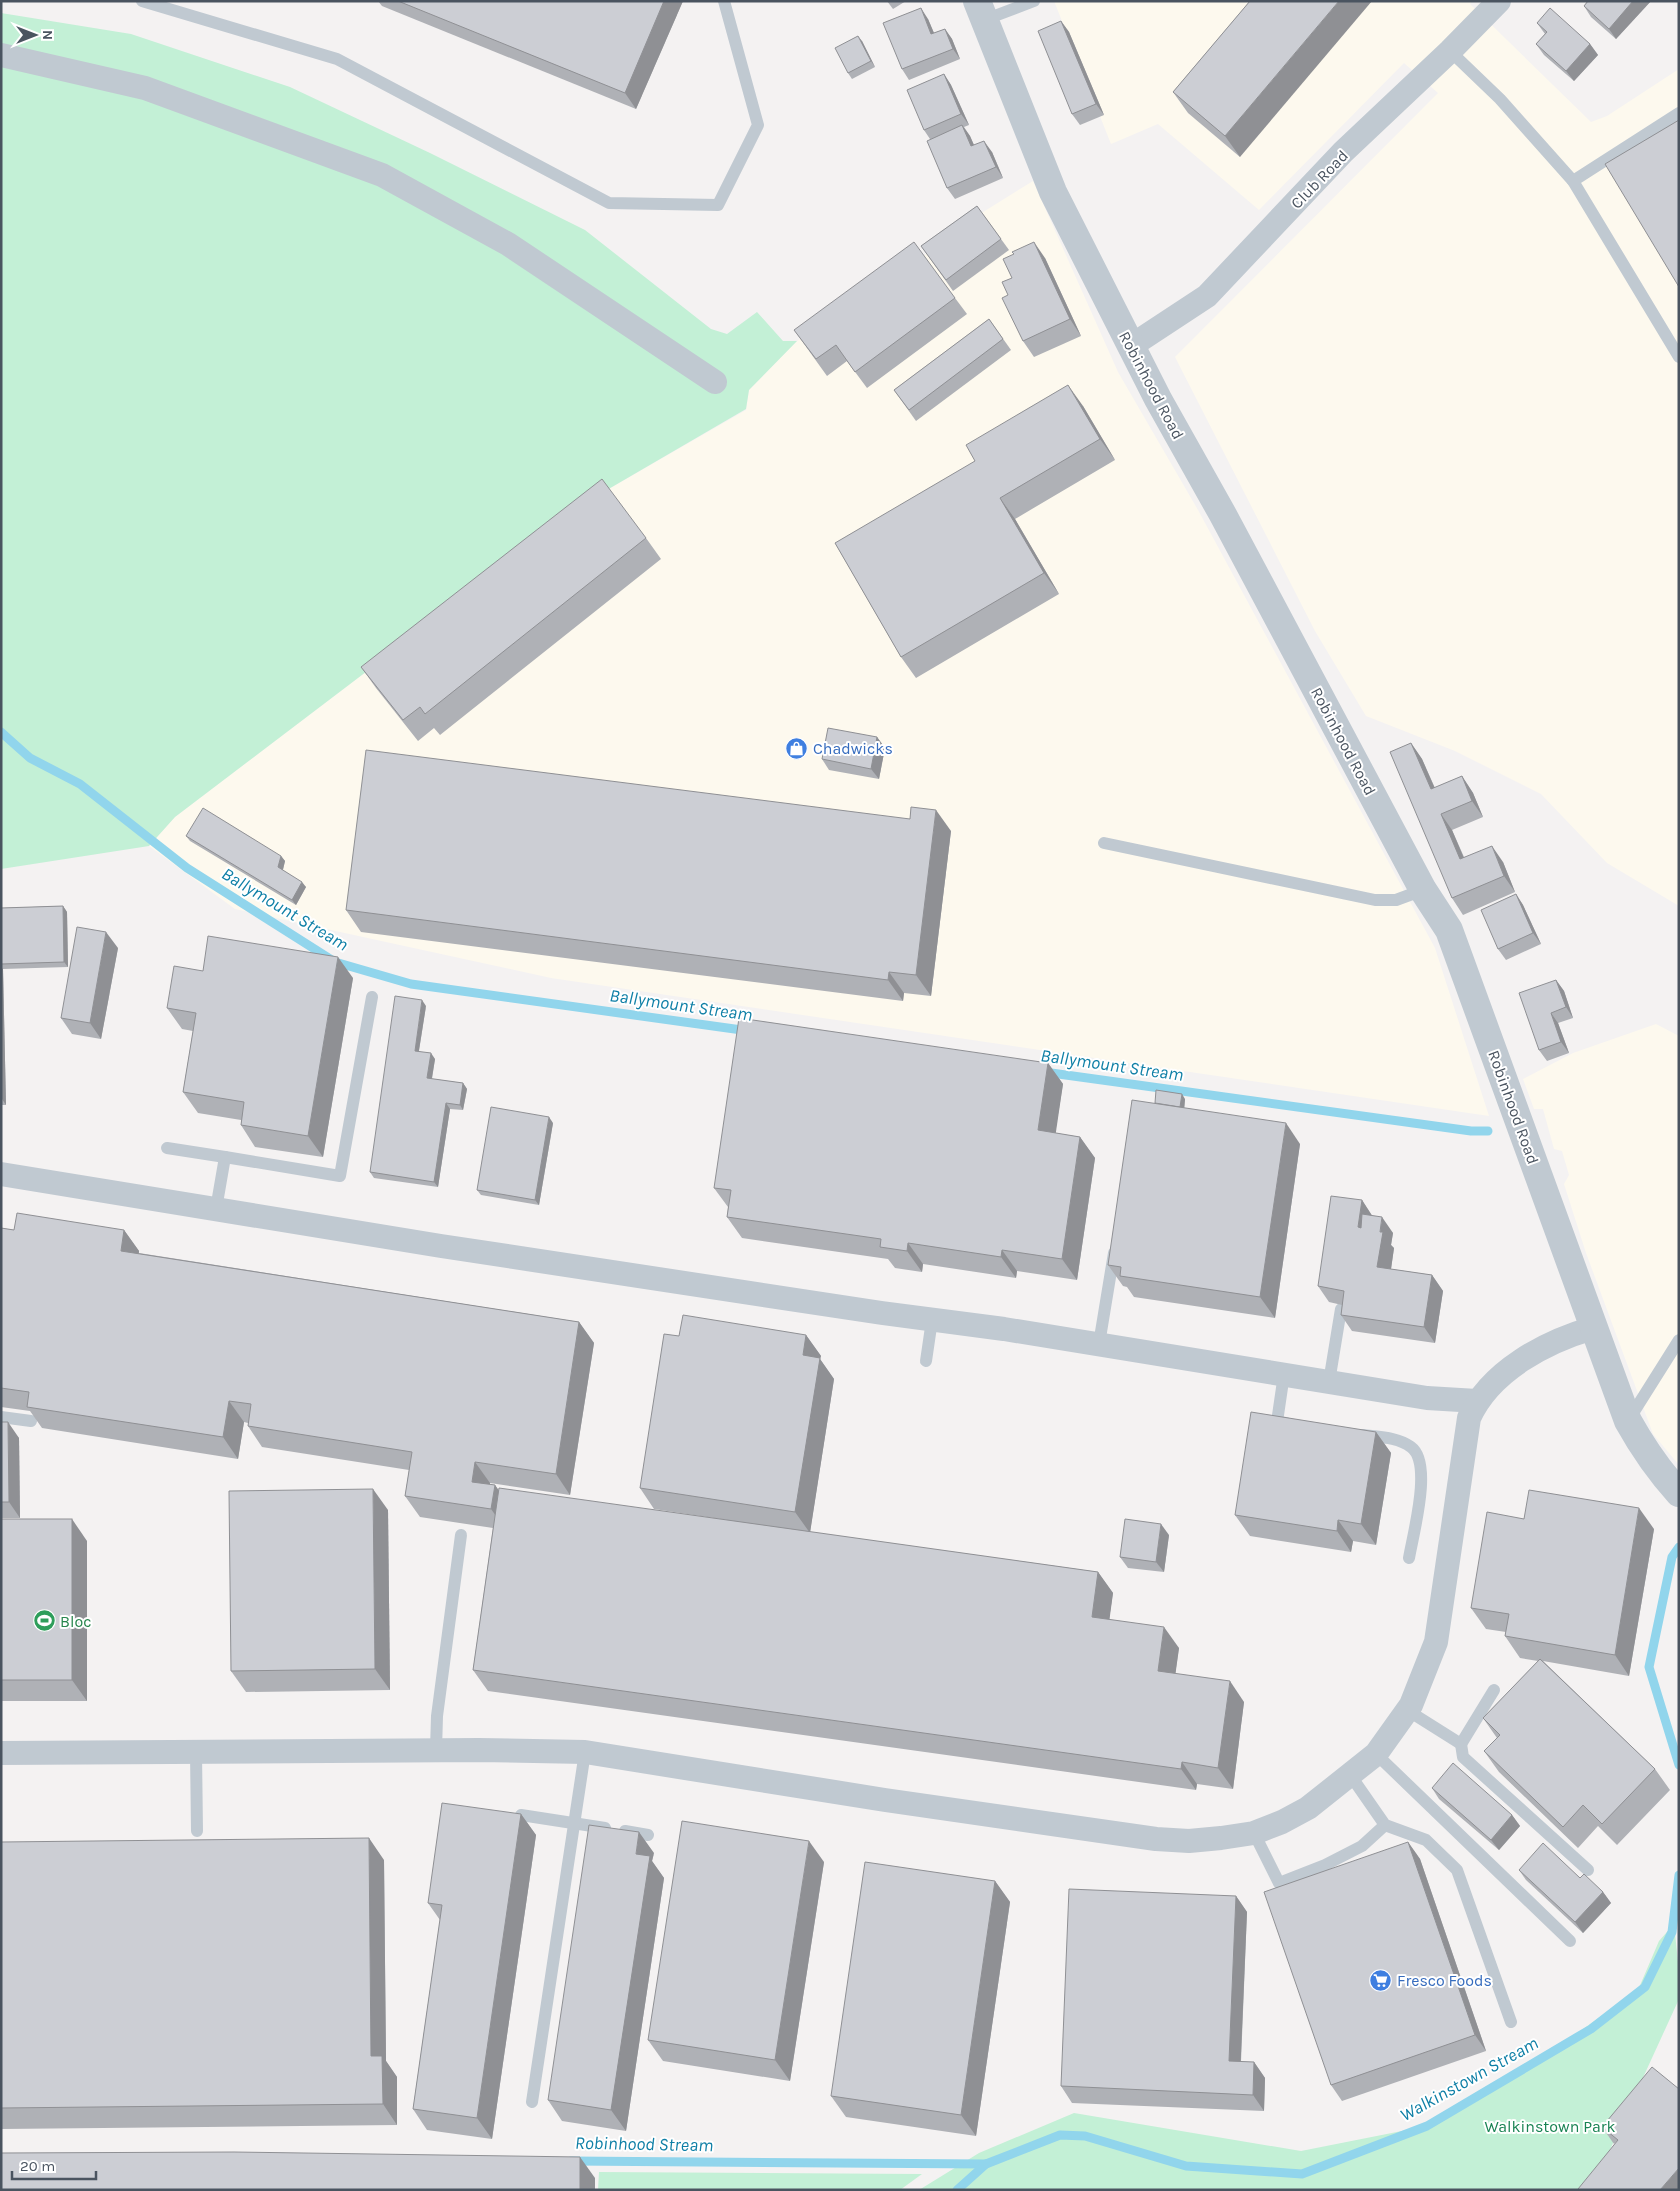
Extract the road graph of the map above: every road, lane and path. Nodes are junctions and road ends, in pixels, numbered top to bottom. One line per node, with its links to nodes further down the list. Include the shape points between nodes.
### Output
1 (142, 1): 2 (lane, via 337,59 609,204 688,206 718,205 758,125)
2 (724, 1)
3 (1034, 1): 5 (lane)
4 (1499, 1): 6 (street, Club Road)
5 (981, 11): 10 (street, Robinhood Road, via 1053,192)
6 (1450, 51): 9 (lane, via 1500,99); 10 (street, Club Road, via 1343,152 1207,296)
7 (1, 55): 12 (street, via 145,88 382,175 508,244)
8 (1679, 113): 9 (lane)
9 (1573, 181): 11 (lane)
10 (1131, 346): 14 (street, Robinhood Road)
11 (1679, 357)
12 (715, 382)
13 (1104, 844): 14 (lane, via 1375,900 1396,900)
14 (1423, 890): 23 (street, Robinhood Road, via 1449,930)
15 (372, 997): 17 (lane, via 340,1176)
16 (167, 1148): 17 (lane)
17 (225, 1157): 19 (lane)
18 (1, 1174): 19 (street)
19 (216, 1209): 22 (street)
20 (1116, 1236): 25 (lane)
21 (1341, 1310): 28 (lane)
22 (932, 1320): 25 (street); 26 (lane)
23 (1593, 1328): 29 (street, via 1542,1347 1506,1372); 32 (street, Robinhood Road)
24 (1679, 1340): 32 (lane)
25 (1099, 1344): 27 (street)
26 (926, 1362)
27 (1284, 1374): 28 (street); 33 (lane, via 1277,1422)
28 (1329, 1382): 29 (street, via 1427,1398)
29 (1477, 1401): 39 (street, via 1469,1418 1436,1642)
30 (1, 1417): 31 (lane)
31 (32, 1421)
32 (1628, 1421): 35 (street, Robinhood Road, via 1658,1471)
33 (1295, 1424)
34 (1351, 1433): 37 (lane, via 1398,1440 1412,1447 1421,1464 1421,1486)
35 (1679, 1493)
36 (462, 1535): 41 (lane, via 437,1716)
37 (1409, 1558)
38 (1494, 1690): 40 (lane)
39 (1407, 1710): 40 (lane); 45 (street)
40 (1461, 1744): 53 (lane, via 1463,1758)
41 (436, 1750): 42 (street); 43 (street)
42 (196, 1752): 44 (street); 50 (lane)
43 (585, 1752): 48 (lane); 51 (street, via 1156,1840 1189,1841)
44 (1, 1753)
45 (1376, 1754): 46 (street); 54 (lane)
46 (1351, 1776): 49 (lane); 51 (street, via 1308,1808)
47 (521, 1815): 48 (lane)
48 (574, 1823): 52 (lane); 56 (lane)
49 (1386, 1826): 51 (lane, via 1362,1846 1279,1883); 55 (lane, via 1426,1840 1456,1870)
50 (197, 1830)
51 (1254, 1833)
52 (648, 1835)
53 (1588, 1870)
54 (1570, 1941)
55 (1511, 2022)
56 (532, 2102)

